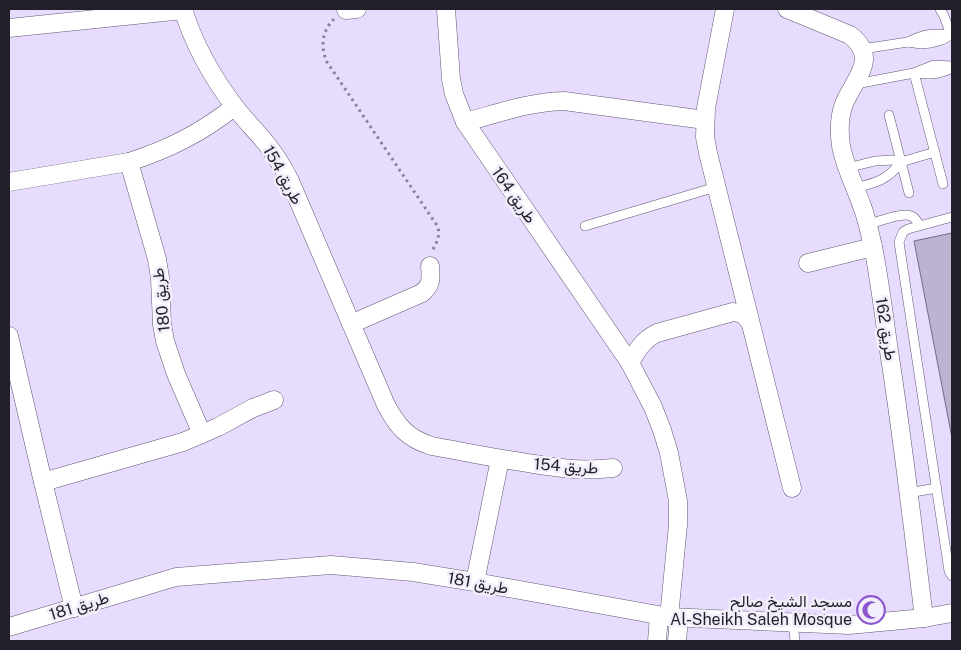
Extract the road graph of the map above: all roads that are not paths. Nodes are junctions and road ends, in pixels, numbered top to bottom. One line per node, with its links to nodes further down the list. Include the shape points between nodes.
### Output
1 (183, 9): 6 (street, طريق 154); 13 (street, طريق 154, via 208,68)
2 (446, 9): 16 (street, طريق 164, via 451,79)
3 (725, 9): 15 (street)
4 (940, 9): 8 (lane)
5 (793, 10): 9 (street, via 850,35)
6 (60, 16): 7 (street, طريق 154)
7 (9, 28)
8 (952, 35): 9 (lane, via 931,43 908,42)
9 (862, 49): 12 (street, طريق 162, via 863,68)
10 (952, 67): 11 (lane, via 934,65)
11 (914, 73): 12 (lane); 17 (lane)
12 (856, 84): 20 (street, طريق 162, via 848,95 840,119 841,144)
13 (234, 107): 18 (street, via 184,140); 34 (street, طريق 154, via 265,142 290,181)
14 (889, 115): 19 (lane)
15 (705, 120): 16 (street, via 564,101 530,104); 23 (street)
16 (465, 122): 36 (street, طريق 164)
17 (935, 152): 19 (lane); 22 (lane)
18 (129, 162): 21 (street); 38 (street, طريق 180, via 157,258 165,341)
19 (902, 162): 20 (lane, via 875,161); 24 (lane, via 881,181); 25 (lane)
20 (847, 168): 24 (street, طريق 162)
21 (9, 182)
22 (943, 184)
23 (716, 187): 29 (lane); 33 (street)
24 (855, 188): 27 (street, طريق 162)
25 (909, 193)
26 (952, 217): 28 (lane)
27 (868, 225): 28 (lane, via 905,215 916,219); 30 (street, طريق 162)
28 (919, 225): 43 (lane, via 903,232 899,242)
29 (585, 226)
30 (873, 247): 31 (street); 44 (street, طريق 162)
31 (808, 263)
32 (430, 266): 34 (street, via 430,285 422,293)
33 (750, 322): 36 (street, via 743,314 733,312 657,333 640,347); 42 (street)
34 (351, 324): 39 (street, طريق 154, via 386,405 403,431 421,443)
35 (9, 336): 41 (street)
36 (630, 364): 50 (street, طريق 164, via 662,430 678,501)
37 (274, 400): 38 (street)
38 (202, 434): 41 (street)
39 (500, 459): 40 (street, طريق 154, via 568,470); 47 (street)
40 (613, 468)
41 (42, 482): 48 (street)
42 (792, 488)
43 (937, 488): 44 (lane); 45 (lane)
44 (908, 493): 51 (street, طريق 162)
45 (949, 543): 46 (lane)
46 (952, 576)
47 (476, 582): 48 (street, طريق 181, via 413,572 331,565 176,577); 50 (street, طريق 181)
48 (74, 608): 53 (street, طريق 181)
49 (952, 613): 51 (street, طريق 181)
50 (669, 617): 52 (street, طريق 181); 54 (street); 55 (street)
51 (924, 618): 52 (street, طريق 181, via 849,626)
52 (793, 622): 56 (lane)
53 (9, 627)
54 (657, 641)
55 (677, 641)
56 (795, 641)

